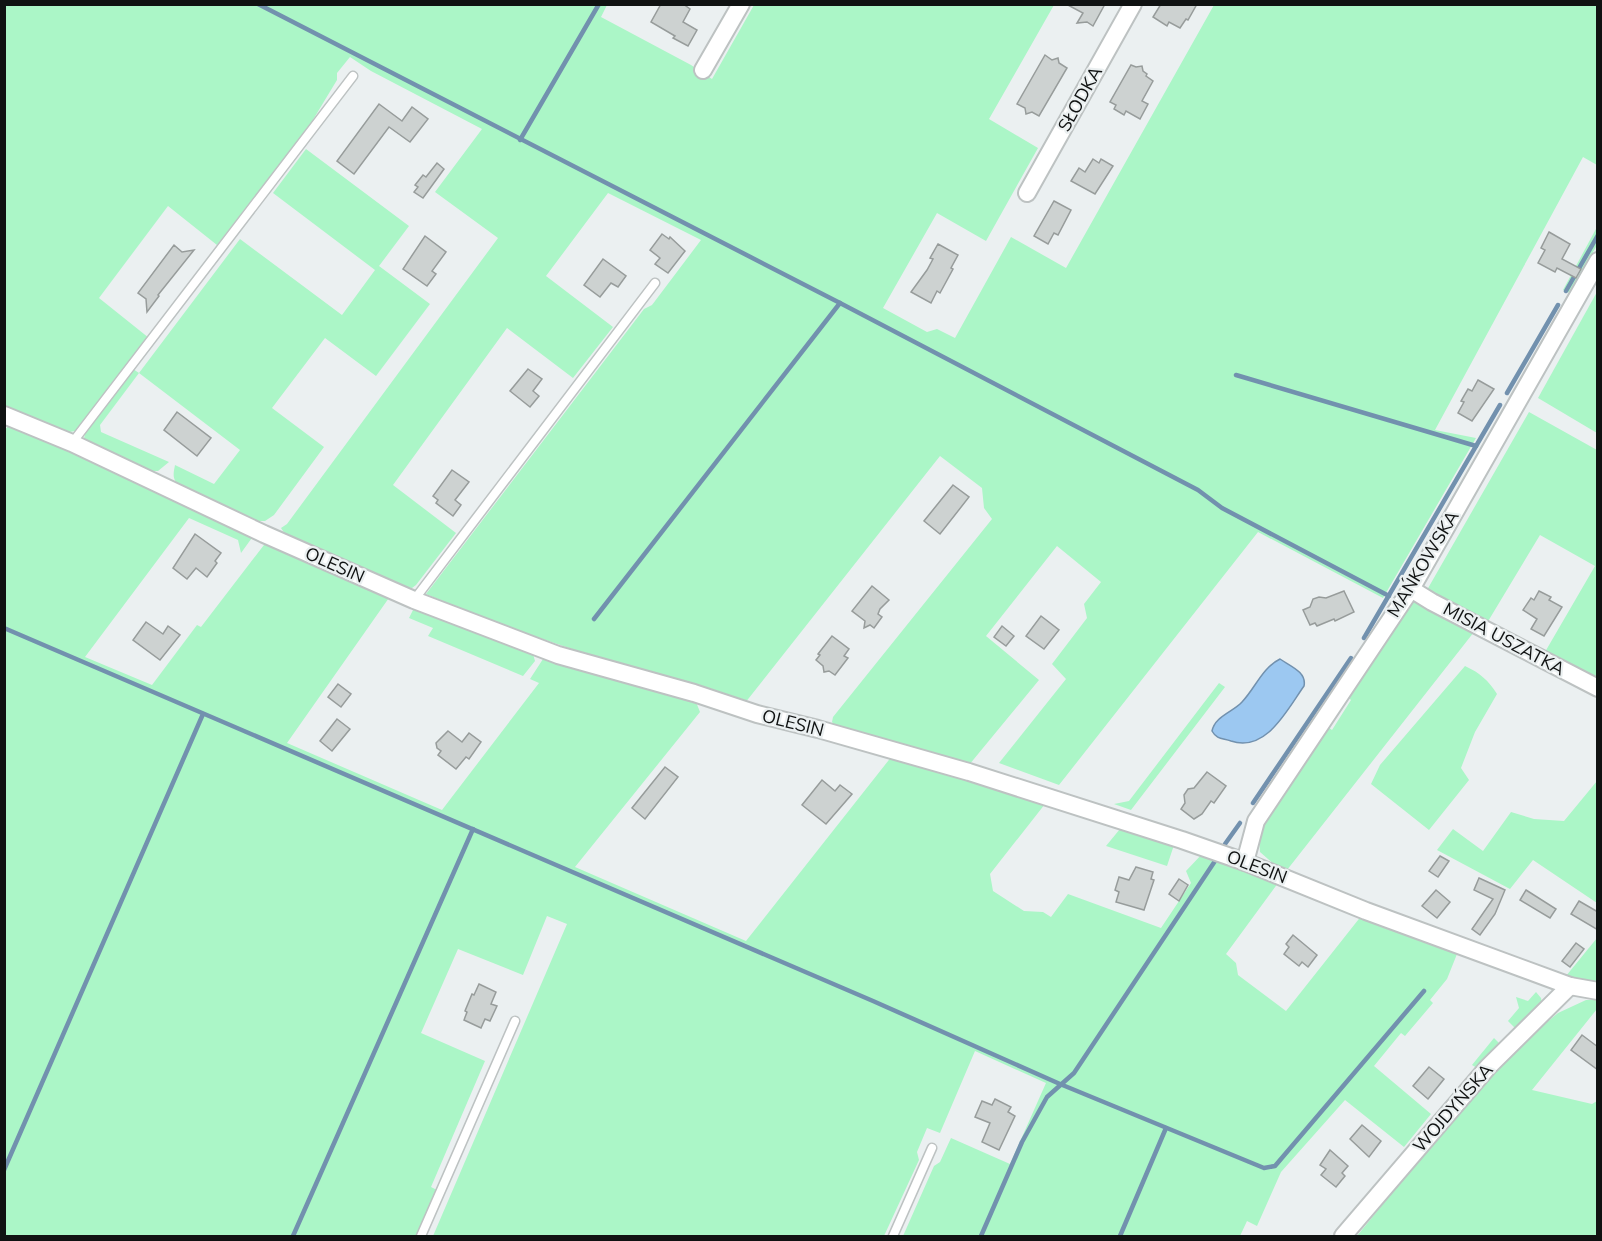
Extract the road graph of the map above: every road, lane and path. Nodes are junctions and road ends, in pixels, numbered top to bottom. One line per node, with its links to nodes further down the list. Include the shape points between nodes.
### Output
1 (741, 4): 3 (street)
2 (1132, 4): 5 (street, SŁODKA)
3 (703, 70)
4 (353, 76): 9 (lane)
5 (1027, 193)
6 (1598, 261): 10 (street, MAŃKOWSKA)
7 (655, 283): 11 (lane)
8 (4, 415): 9 (street, OLESIN)
9 (72, 443): 11 (street, OLESIN)
10 (1411, 589): 12 (street, MISIA USZATKA); 13 (street, MAŃKOWSKA, via 1256,821)
11 (414, 600): 13 (street, OLESIN, via 558,655 969,772)
12 (1598, 688)
13 (1245, 862): 14 (street, OLESIN)
14 (1570, 986): 15 (street, OLESIN); 20 (street, WOJDYŃSKA, via 1488,1067)
15 (1598, 991)
16 (514, 1021): 18 (lane)
17 (932, 1148): 19 (lane)
18 (421, 1236)
19 (893, 1236)
20 (1343, 1236)

